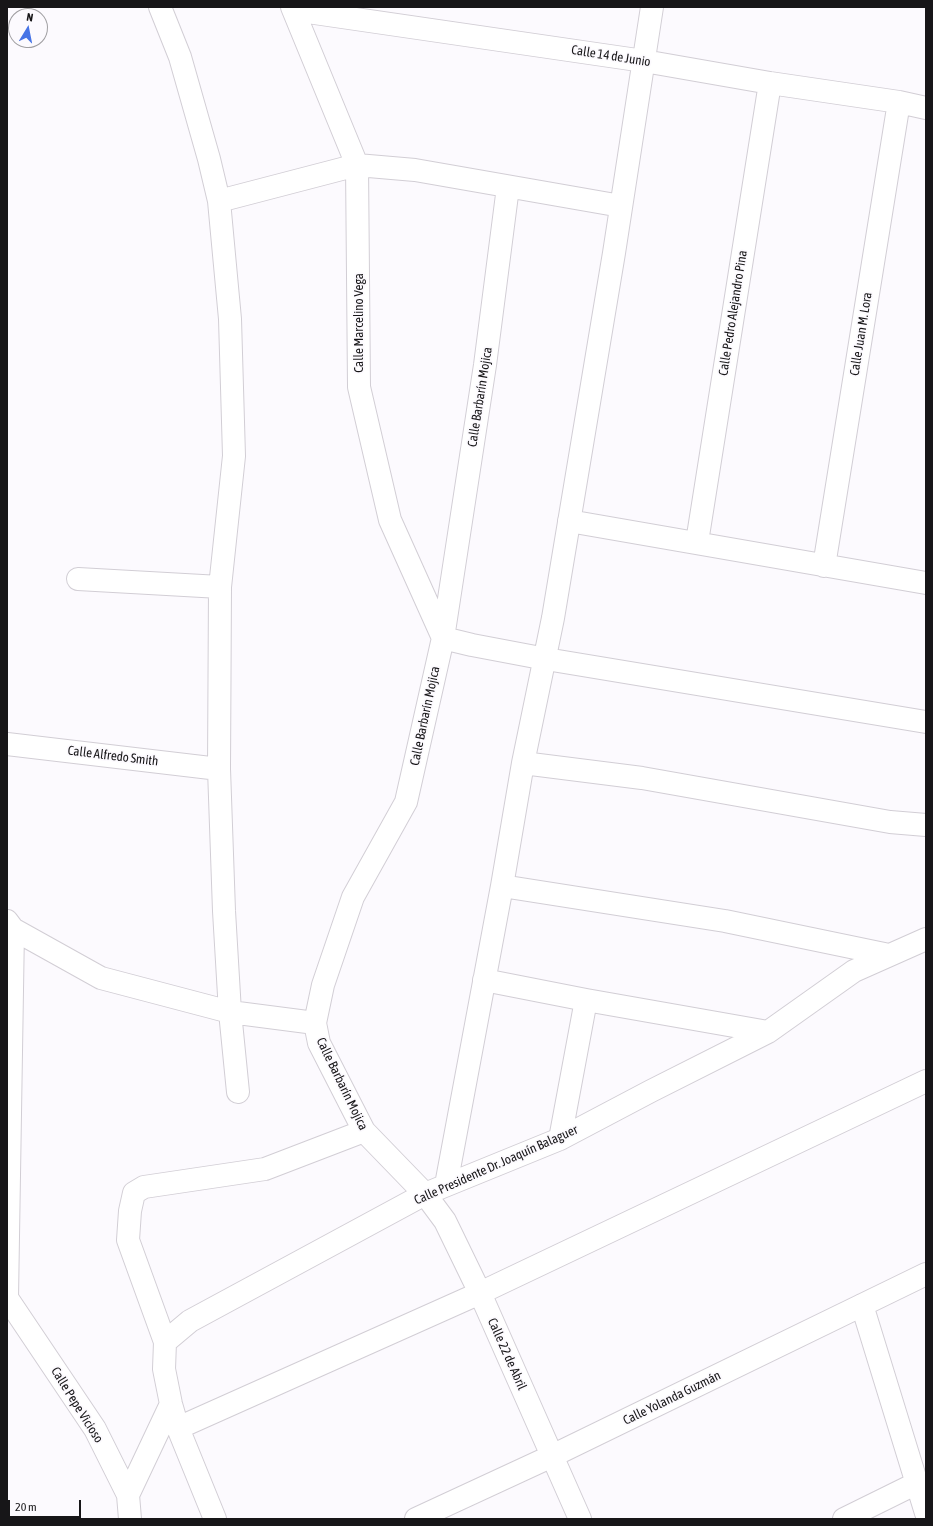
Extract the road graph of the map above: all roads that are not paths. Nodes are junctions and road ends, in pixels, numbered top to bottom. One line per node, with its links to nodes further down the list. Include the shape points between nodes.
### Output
1 (160, 7): 10 (street, via 180,57)
2 (652, 7): 4 (street)
3 (293, 8): 4 (street, Calle 14 de Junio); 8 (street, Calle Marcelino Vega)
4 (644, 61): 5 (street, Calle 14 de Junio); 11 (street)
5 (770, 83): 6 (street, Calle 14 de Junio); 13 (street, Calle Pedro Alejandro Pina)
6 (899, 102): 7 (street, Calle 14 de Junio); 14 (street, Calle Juan M. Lora)
7 (926, 108)
8 (357, 165): 9 (street, via 415,170); 10 (street); 18 (street, Calle Marcelino Vega, via 359,386 390,520)
9 (508, 187): 11 (street); 18 (street, Calle Barbarín Mojica, via 485,365)
10 (219, 201): 17 (street, via 230,319 234,456)
11 (621, 206): 12 (street)
12 (569, 521): 13 (street); 19 (street)
13 (697, 542): 14 (street)
14 (824, 566): 16 (street)
15 (78, 580): 17 (street)
16 (926, 583)
17 (220, 587): 23 (street)
18 (442, 638): 19 (street); 32 (street, Calle Barbarín Mojica, via 406,802 353,897 323,985)
19 (546, 659): 20 (street); 22 (street)
20 (926, 722)
21 (7, 744): 23 (street, Calle Alfredo Smith)
22 (523, 763): 24 (street, via 642,778 890,822); 25 (street)
23 (219, 769): 31 (street)
24 (926, 825)
25 (502, 886): 28 (street, via 725,921); 29 (street)
26 (10, 925): 31 (street, via 101,978); 42 (street)
27 (926, 938): 28 (street, Calle Presidente Dr. Joaquín Balaguer)
28 (889, 955): 33 (street, Calle Presidente Dr. Joaquín Balaguer, via 854,972)
29 (484, 980): 30 (street); 38 (street)
30 (586, 1000): 33 (street); 37 (street)
31 (230, 1012): 32 (street); 35 (street)
32 (315, 1023): 36 (street, Calle Barbarín Mojica, via 319,1042)
33 (768, 1032): 37 (street, Calle Presidente Dr. Joaquín Balaguer)
34 (926, 1081): 41 (street)
35 (238, 1092)
36 (364, 1131): 39 (street, Calle Barbarín Mojica); 44 (street, via 265,1169 144,1187 134,1193 128,1240)
37 (560, 1139): 38 (street, Calle Presidente Dr. Joaquín Balaguer)
38 (446, 1185): 39 (street, Calle Presidente Dr. Joaquín Balaguer)
39 (425, 1194): 41 (street, Calle 22 de Abril, via 445,1221); 44 (street, Calle Presidente Dr. Joaquín Balaguer, via 190,1321)
40 (926, 1274): 43 (street, Calle Yolanda Guzmán)
41 (480, 1293): 46 (street); 47 (street, Calle 22 de Abril)
42 (7, 1298): 49 (street, Calle Pepe Vicioso, via 95,1429)
43 (862, 1305): 47 (street, Calle Yolanda Guzmán); 48 (street)
44 (165, 1342): 45 (street, via 164,1369)
45 (171, 1404): 46 (street); 49 (street)
46 (178, 1428): 52 (street)
47 (552, 1456): 53 (street, Calle Yolanda Guzmán); 54 (street, Calle 22 de Abril)
48 (917, 1484): 50 (street); 55 (street)
49 (128, 1494): 51 (street, Calle Pepe Vicioso)
50 (926, 1513)
51 (130, 1519)
52 (215, 1519)
53 (416, 1519)
54 (580, 1519)
55 (844, 1519)

